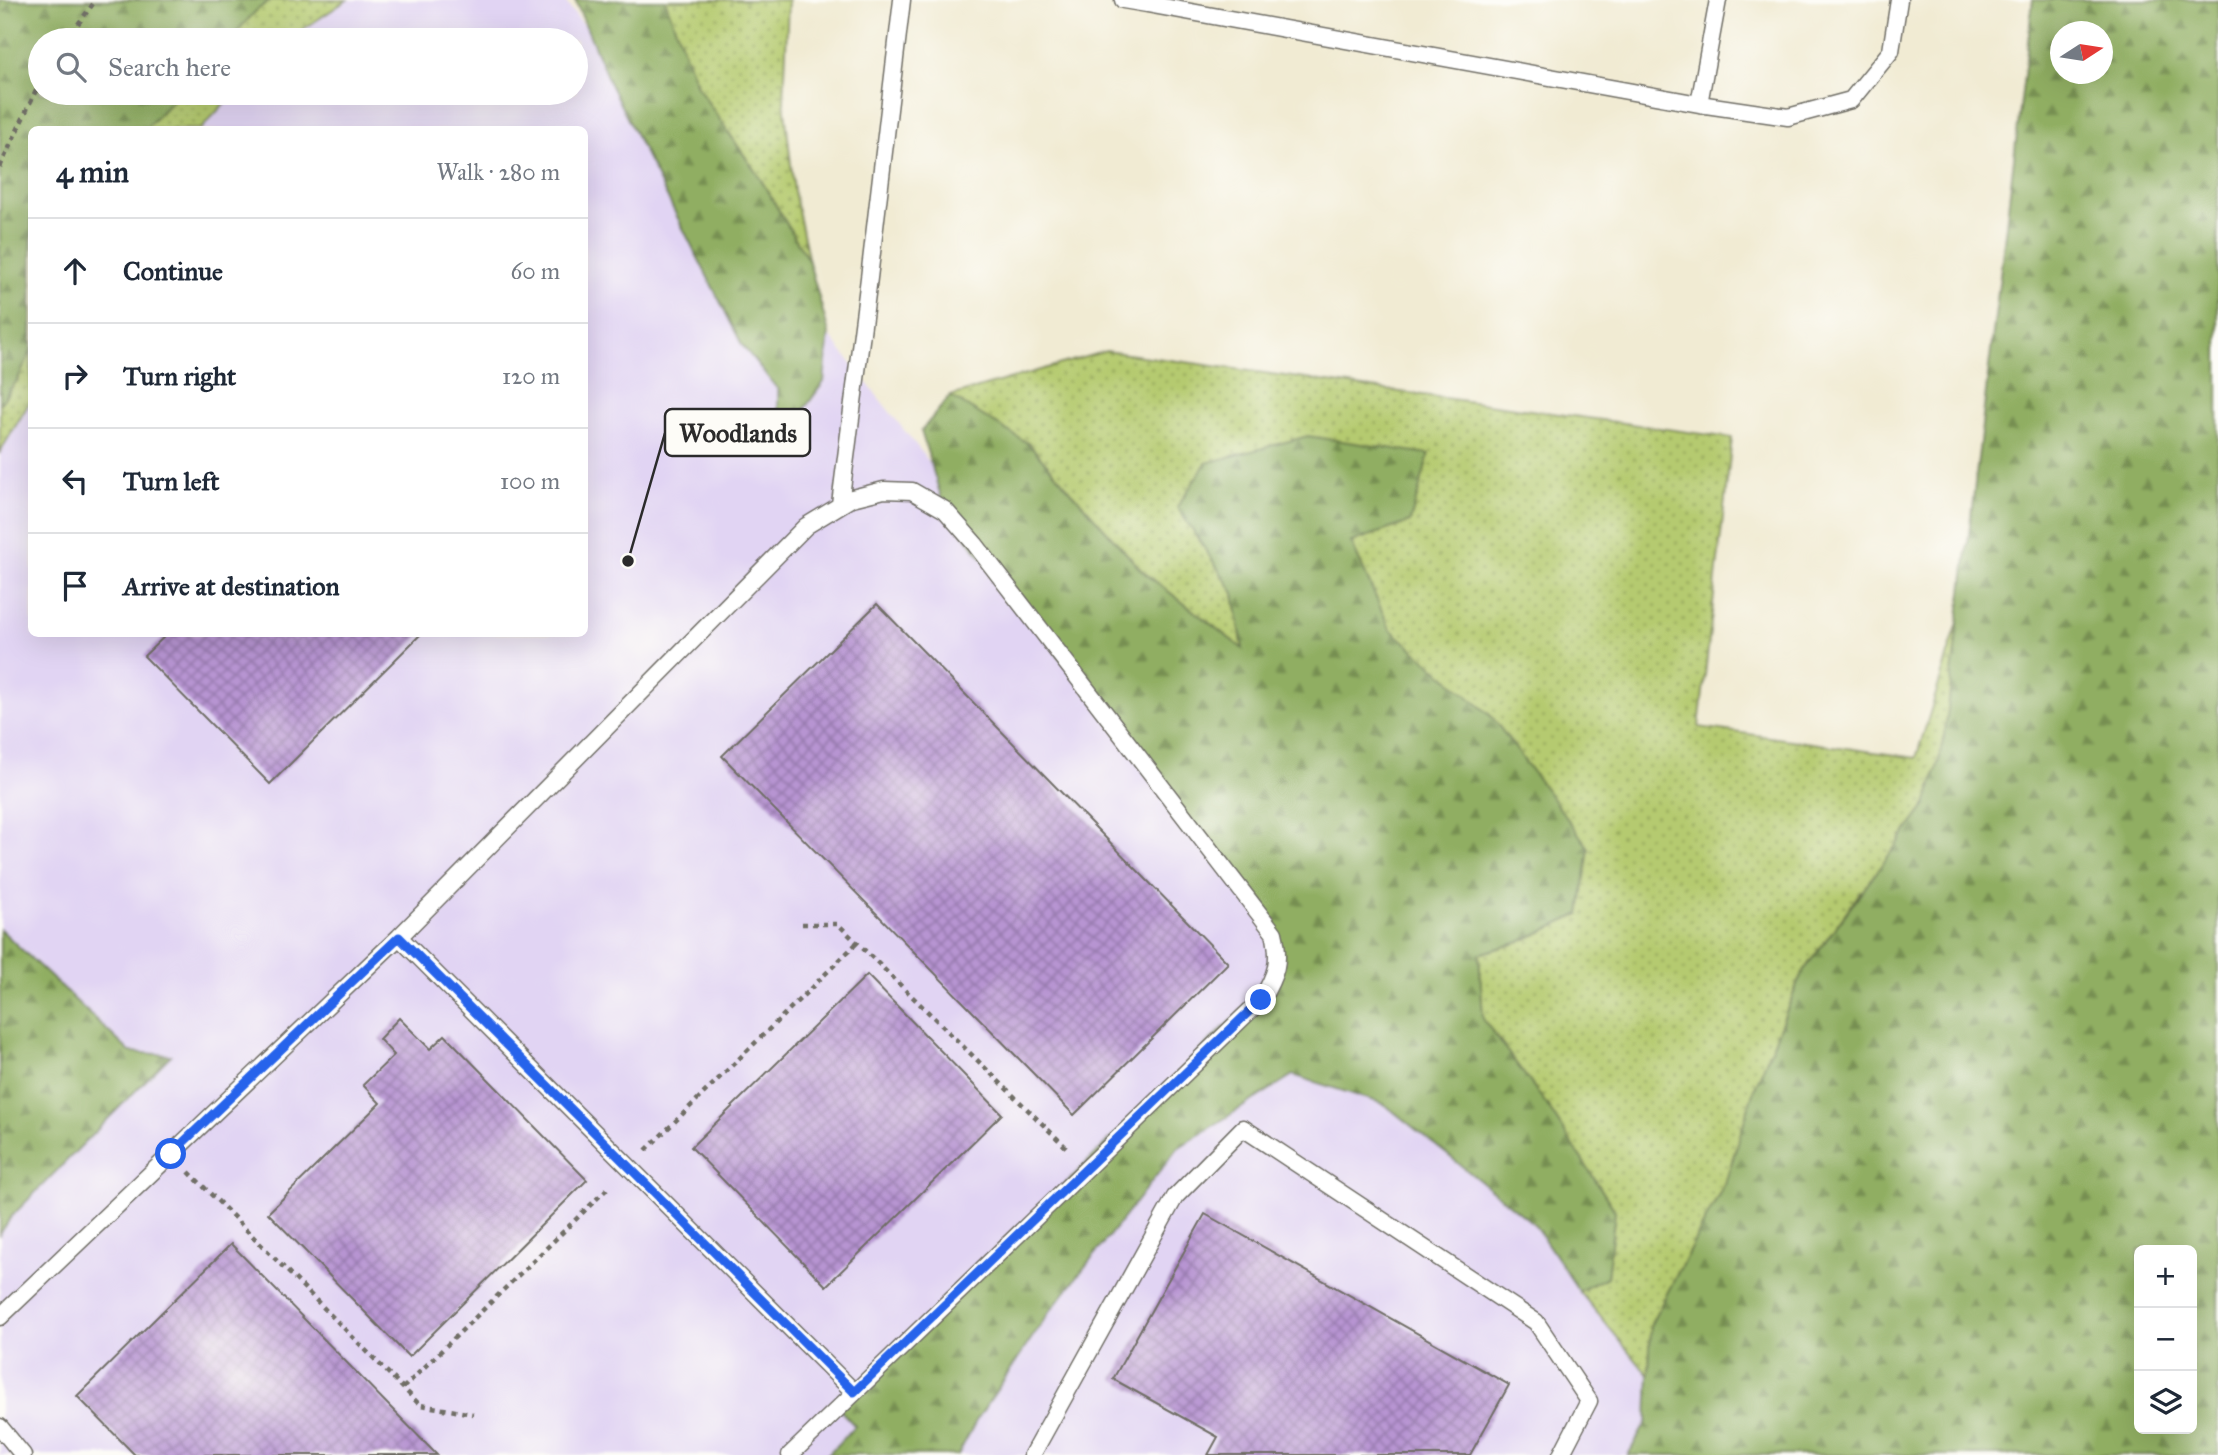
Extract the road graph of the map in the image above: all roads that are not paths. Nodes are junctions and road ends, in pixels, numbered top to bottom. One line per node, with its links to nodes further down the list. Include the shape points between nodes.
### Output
1 (902, 0): 7 (lane)
2 (1123, 0): 5 (lane)
3 (1718, 0): 6 (lane)
4 (1899, 0): 6 (lane, via 1891,51 1851,100 1788,117)
5 (1147, 2): 6 (lane)
6 (1699, 104)
7 (840, 504): 8 (lane, via 806,526); 10 (lane, via 884,490 912,491 945,510 1274,933 1279,953 1274,978 1261,1000)
8 (399, 937): 9 (lane); 10 (lane)
9 (0, 1317)
10 (854, 1392): 13 (lane)
11 (0, 1427): 12 (lane)
12 (23, 1455)
13 (790, 1455)
14 (1032, 1455): 15 (lane, via 1175,1197 1243,1128 1536,1322 1589,1401)
15 (1561, 1455)

